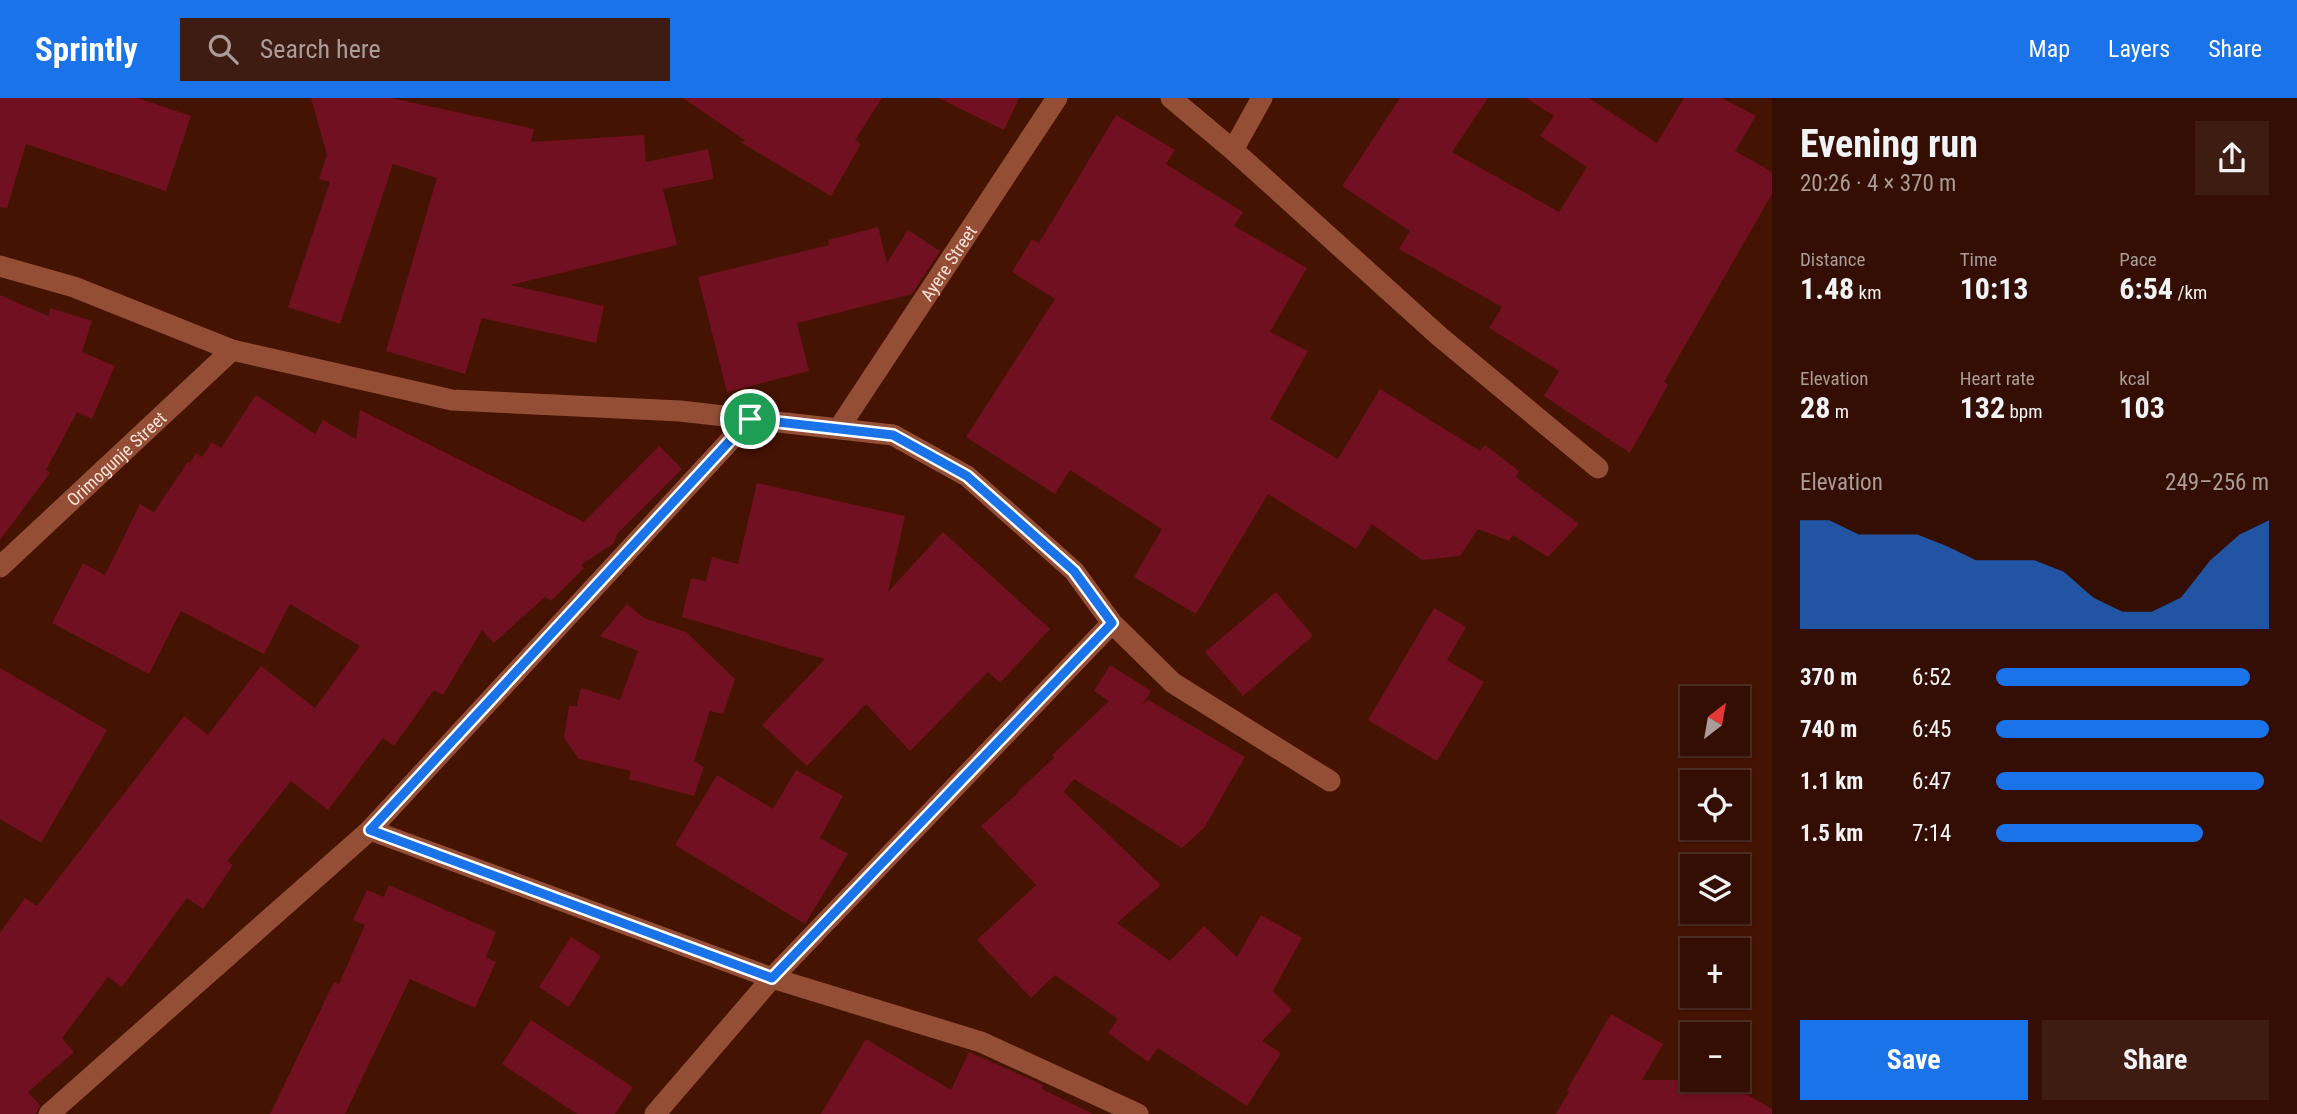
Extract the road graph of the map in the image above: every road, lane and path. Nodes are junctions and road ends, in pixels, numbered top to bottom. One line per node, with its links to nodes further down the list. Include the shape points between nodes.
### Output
1 (1057, 98): 8 (street, Ayere Street)
2 (1171, 98): 4 (street)
3 (1262, 98): 4 (street)
4 (1233, 150): 9 (street, via 1438,336)
5 (0, 266): 6 (street, via 74,287)
6 (232, 350): 7 (street, via 452,400 680,411); 10 (street, Orimogunje Street)
7 (750, 419): 8 (street); 13 (street)
8 (839, 428): 11 (street, via 893,435 967,476 1074,571)
9 (1598, 468)
10 (0, 567)
11 (1112, 623): 12 (street, via 1173,683); 14 (street)
12 (1330, 781)
13 (370, 830): 14 (street); 15 (street)
14 (772, 978): 16 (street); 17 (street, via 981,1042)
15 (49, 1114)
16 (655, 1114)
17 (1138, 1114)

